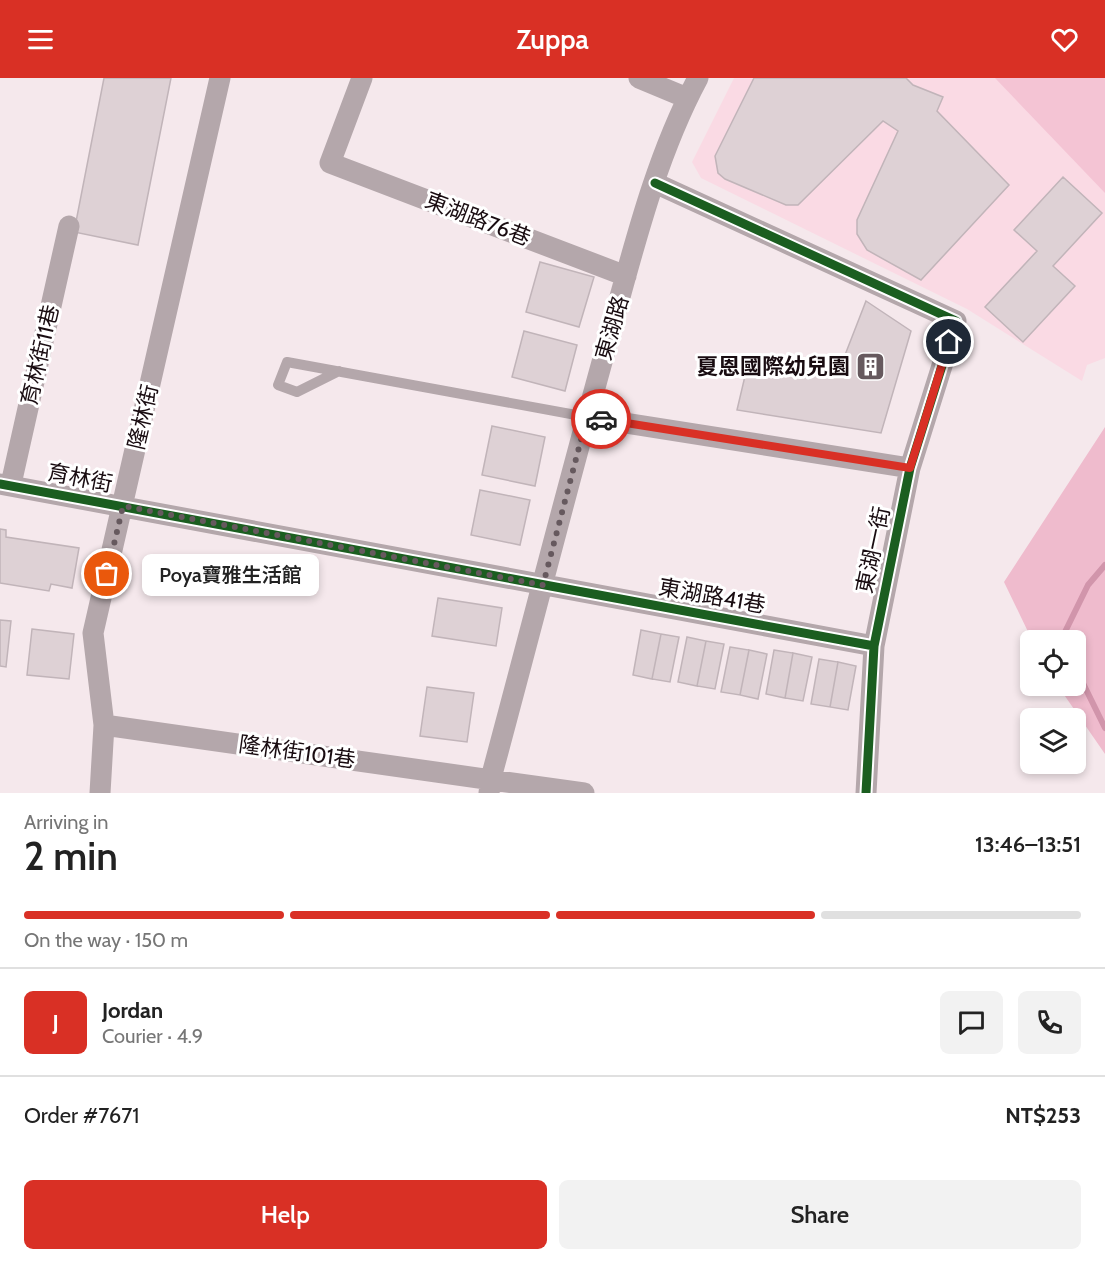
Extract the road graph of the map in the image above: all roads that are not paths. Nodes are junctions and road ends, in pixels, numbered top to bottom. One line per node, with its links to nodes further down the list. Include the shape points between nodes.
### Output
1 (219, 78): 13 (street, 隆林街)
2 (362, 78): 8 (street, 東湖路76巷, via 330,163)
3 (639, 78): 5 (street)
4 (698, 78): 5 (street, 東湖路)
5 (687, 98): 6 (street, 東湖路)
6 (655, 183): 8 (street, 東湖路); 11 (street, 東湖一街, via 956,321)
7 (69, 226): 12 (street, 育林街11巷)
8 (626, 276): 10 (street, 東湖路)
9 (339, 371): 9 (lane, via 287,362 278,385 297,392); 10 (lane)
10 (587, 417): 11 (street); 14 (street, 東湖路)
11 (910, 468): 15 (street, 東湖一街)
12 (5, 484): 13 (street, 育林街)
13 (123, 506): 14 (street, 育林街); 16 (street, 隆林街, via 93,633)
14 (543, 585): 15 (street, 東湖路41巷); 17 (street, 東湖路)
15 (873, 646): 20 (street, 東湖一街)
16 (104, 725): 17 (street, 隆林街101巷); 18 (street, 隆林街)
17 (490, 785): 19 (street, 隆林街101巷)
18 (100, 793)
19 (584, 793)
20 (866, 793)

